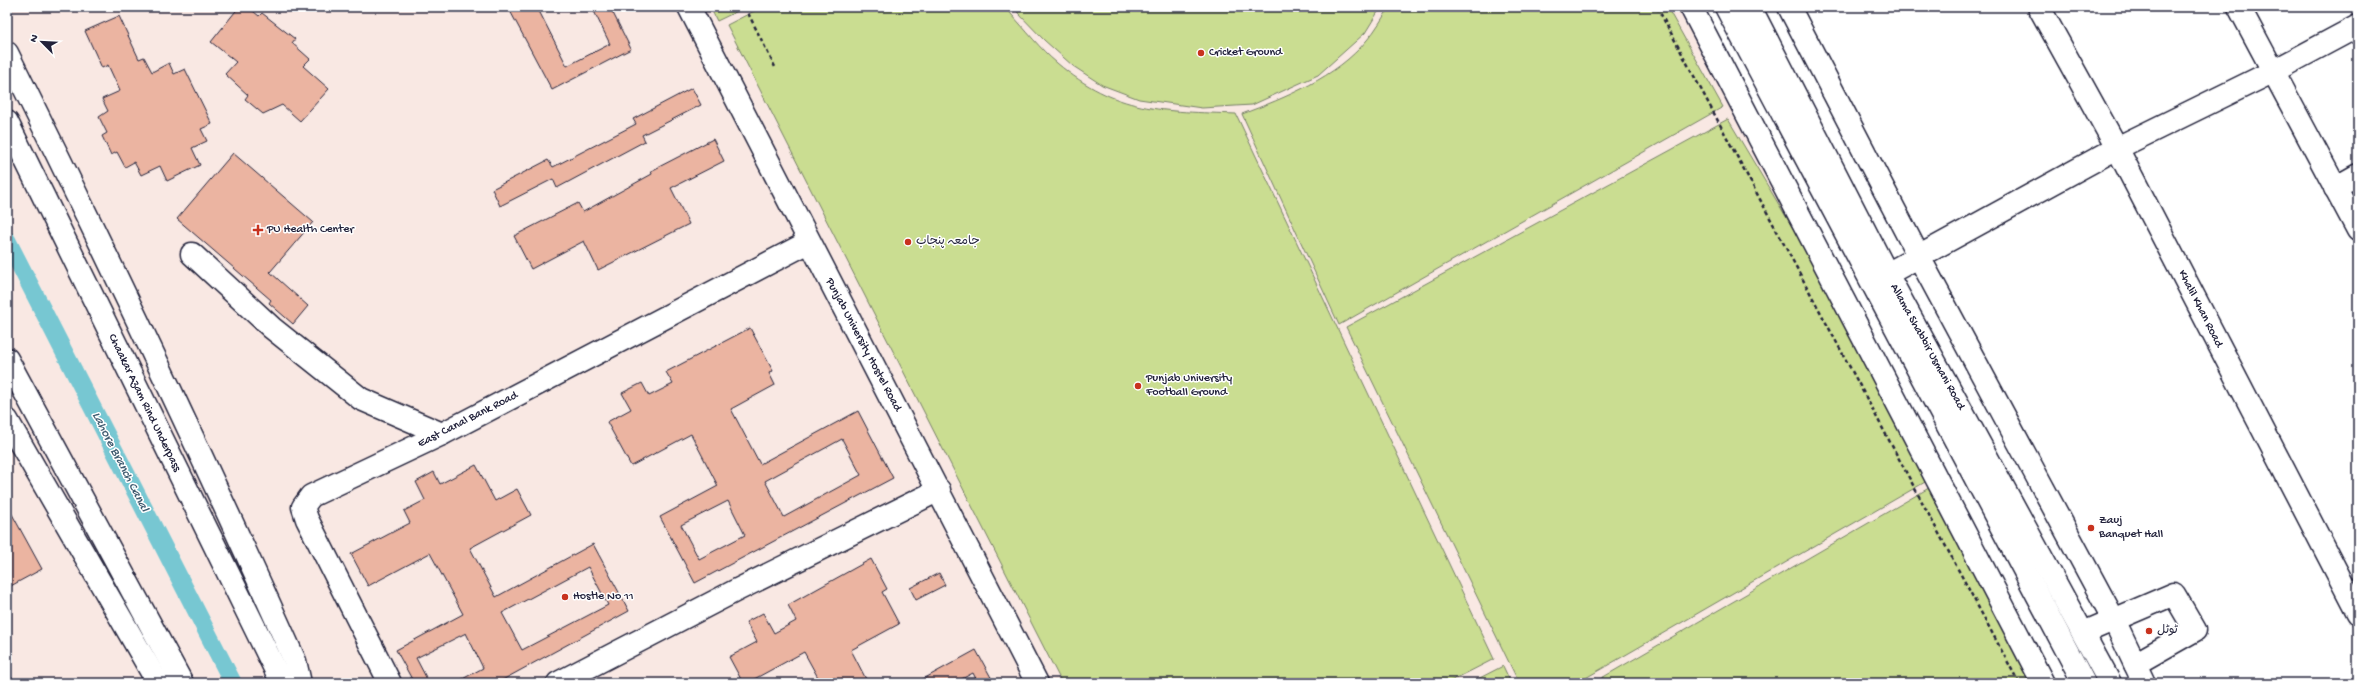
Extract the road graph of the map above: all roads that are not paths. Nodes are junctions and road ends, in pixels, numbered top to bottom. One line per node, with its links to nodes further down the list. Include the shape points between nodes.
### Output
1 (689, 7): 16 (main road, Punjab University Hostel Road)
2 (1691, 7): 35 (main road)
3 (1726, 7): 36 (main road, Allama Shabbir Usmani Road)
4 (1750, 7): 19 (main road, Allama Shabbir Usmani Road)
5 (1790, 7): 18 (main road)
6 (2039, 7): 12 (main road, Khalil Khan Road)
7 (2239, 7): 10 (main road)
8 (2358, 26): 10 (main road)
9 (7, 53): 31 (main road, via 198,447 295,661)
10 (2272, 72): 12 (main road); 14 (main road)
11 (7, 122): 30 (main road, Chaakar Azam Rind Underpass)
12 (2116, 148): 18 (main road); 24 (main road, Khalil Khan Road)
13 (2358, 175): 14 (main road)
14 (2335, 188): 15 (main road)
15 (2358, 230)
16 (809, 242): 22 (main road, East Canal Bank Road); 23 (main road, Punjab University Hostel Road)
17 (192, 254): 22 (main road, via 272,328 361,399)
18 (1919, 257): 19 (main road); 25 (main road)
19 (1887, 274): 26 (main road, Allama Shabbir Usmani Road)
20 (7, 358): 29 (main road)
21 (7, 420): 28 (main road)
22 (442, 434): 32 (main road, East Canal Bank Road, via 311,496 304,507 307,519)
23 (939, 490): 33 (main road, via 736,590); 34 (main road, Punjab University Hostel Road)
24 (2358, 613)
25 (2114, 620): 26 (main road); 27 (main road); 27 (main road, via 2174,594 2195,630)
26 (2083, 633): 37 (main road, Allama Shabbir Usmani Road)
27 (2139, 674)
28 (158, 683)
29 (182, 683)
30 (282, 683)
31 (300, 683)
32 (390, 683)
33 (558, 683)
34 (1038, 683)
35 (2043, 683)
36 (2084, 683)
37 (2110, 683)

